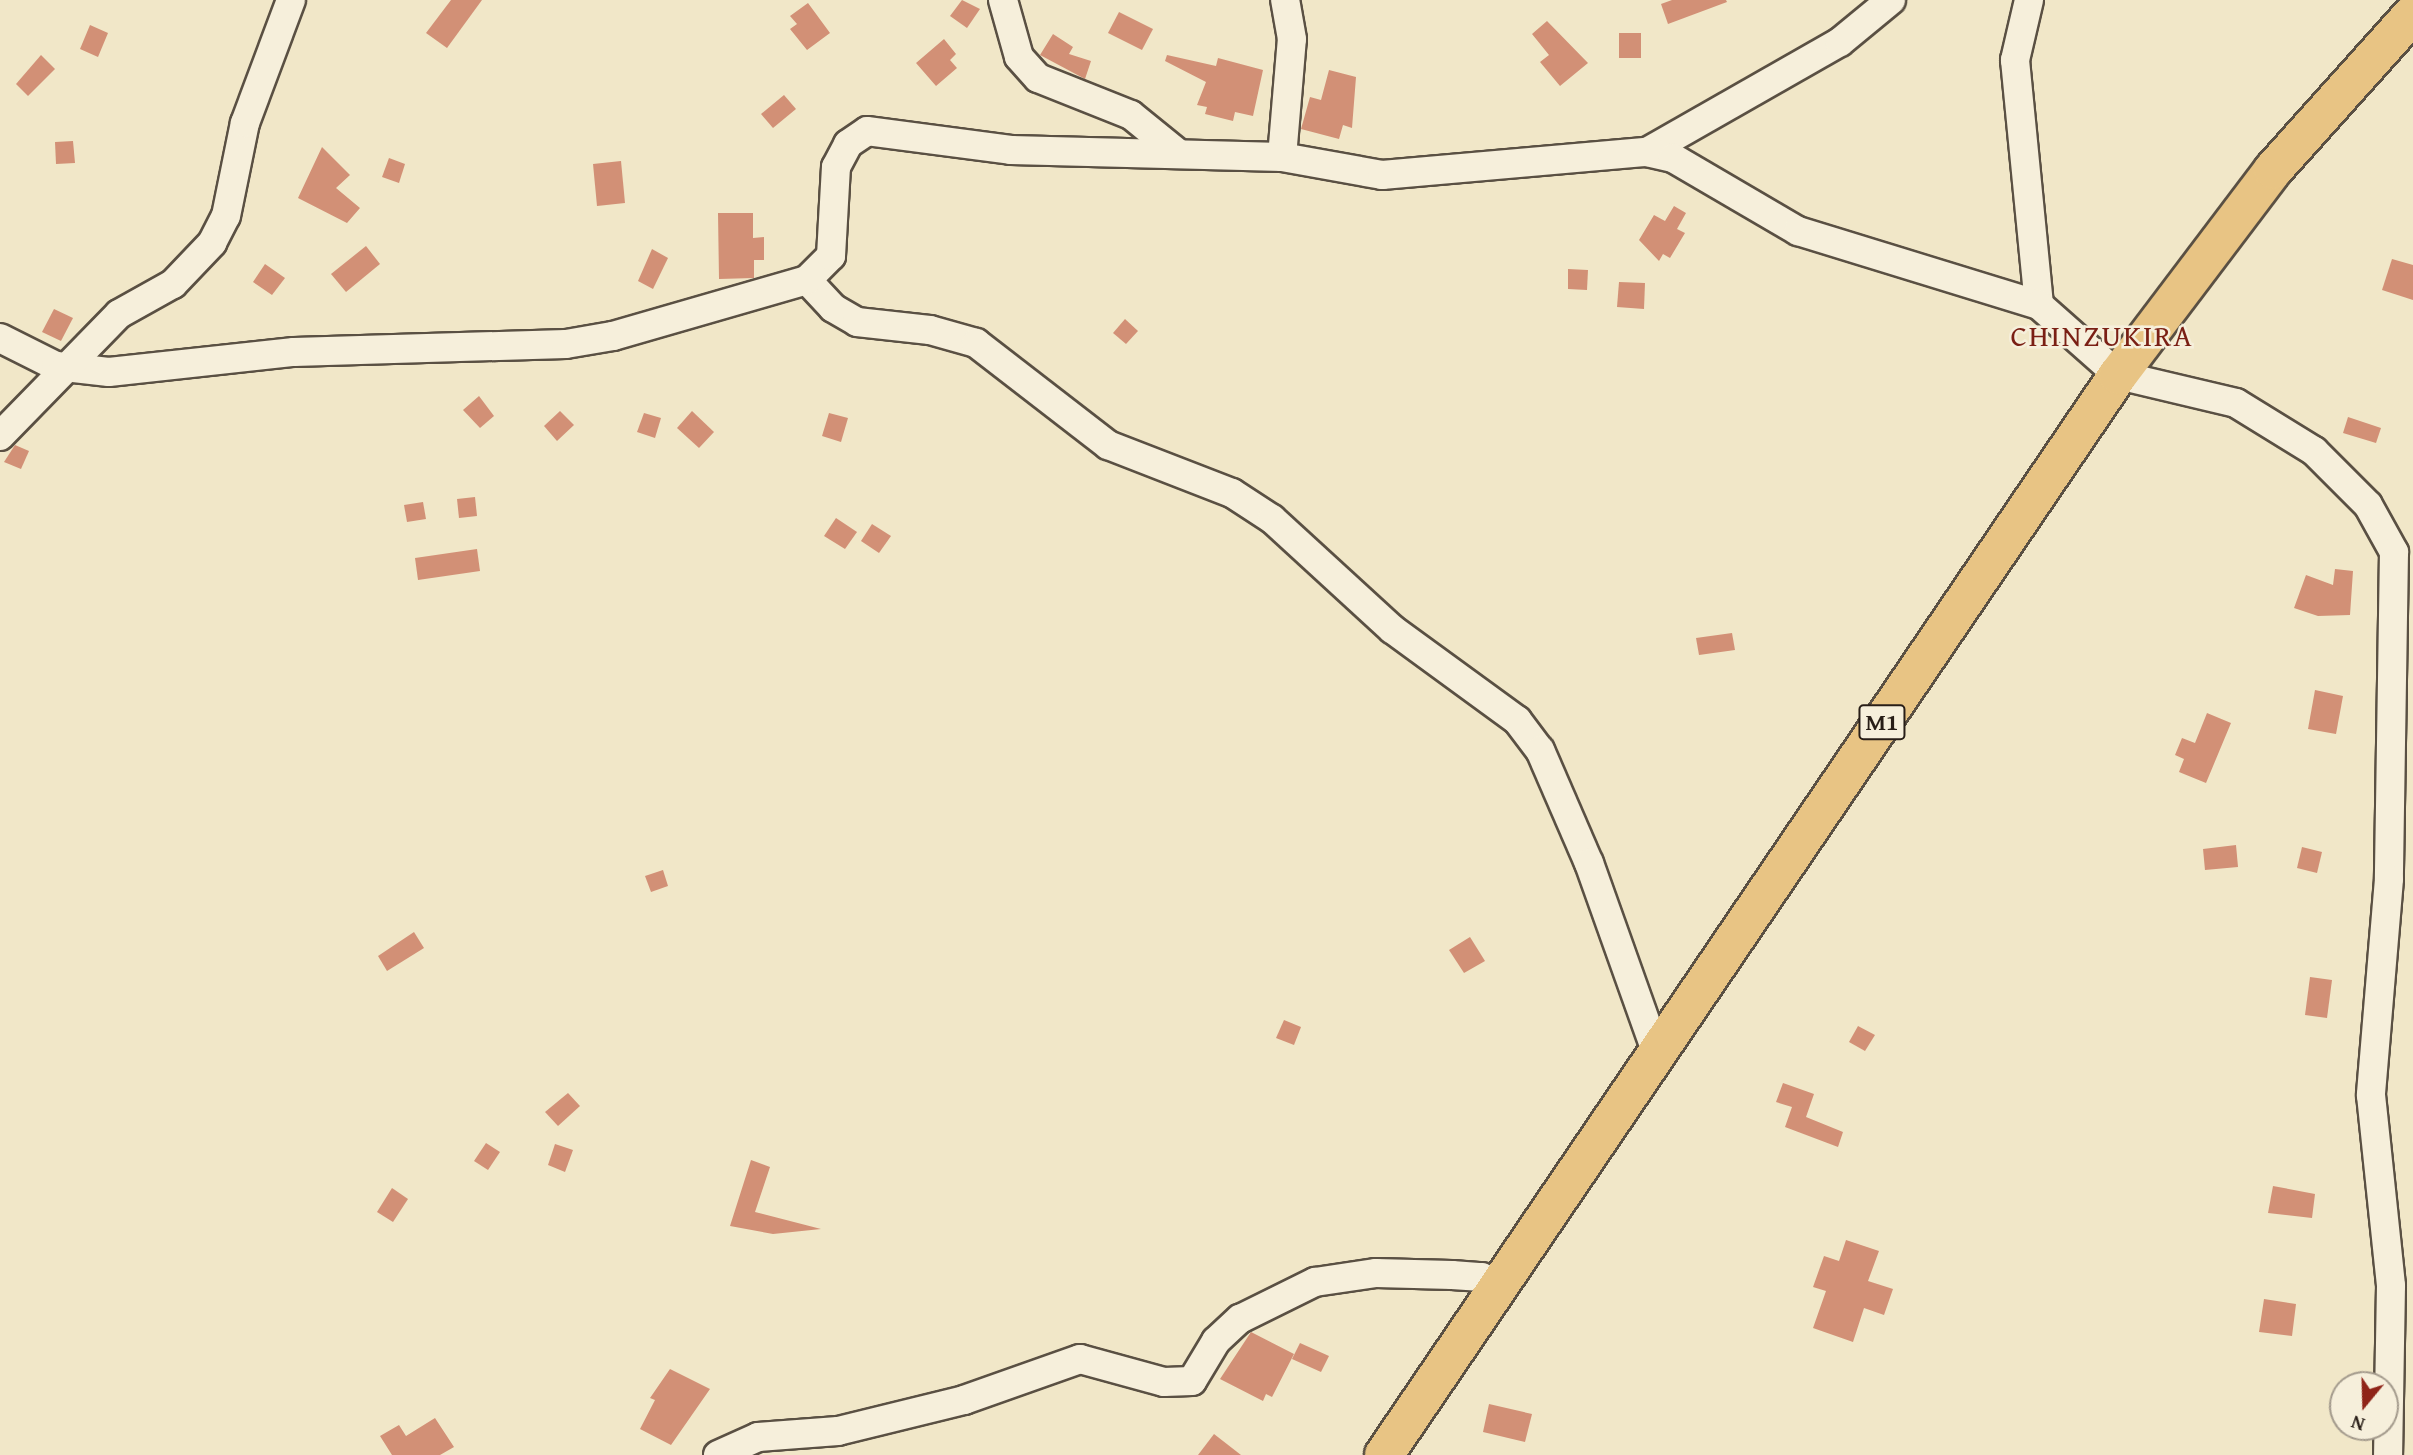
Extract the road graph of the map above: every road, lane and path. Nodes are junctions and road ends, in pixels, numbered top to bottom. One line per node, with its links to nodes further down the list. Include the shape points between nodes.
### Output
1 (292, 0): 13 (street, via 245,123 226,216 212,243 173,285 119,313)
2 (1003, 0): 8 (street, via 1019,57 1038,78 1131,115)
3 (1285, 0): 9 (street, via 1292,39)
4 (1891, 0): 7 (street, via 1840,42)
5 (2029, 0): 11 (street, via 2015,60)
6 (2413, 14): 14 (highway, M1, via 2273,170)
7 (1647, 152): 9 (street, via 1381,175); 11 (street, via 1673,158 1798,231)
8 (1179, 155): 9 (street); 10 (street, via 1011,149 867,131 848,144 836,167 831,256)
9 (1282, 157)
10 (807, 280): 13 (street, via 664,323 565,344 294,352 109,372); 18 (street, via 832,308 857,323 930,330 976,343 1108,445 1232,493 1272,519 1392,629 1517,720 1540,750 1584,851)
11 (2039, 305): 14 (street)
12 (0, 338): 13 (street)
13 (70, 369): 15 (street)
14 (2118, 375): 16 (street, via 2236,403 2314,452 2368,505); 18 (highway, M1)
15 (0, 436)
16 (2404, 553): 17 (street)
17 (2401, 874): 22 (street, via 2371,1095 2391,1286)
18 (1657, 1054): 19 (highway, M1)
19 (1497, 1289): 20 (street, via 1482,1276 1376,1273 1315,1282 1240,1319 1216,1341 1192,1381 1164,1382 1080,1359 964,1400 838,1431 758,1437); 21 (highway, M1)
20 (718, 1455)
21 (1384, 1455)
22 (2388, 1455)

